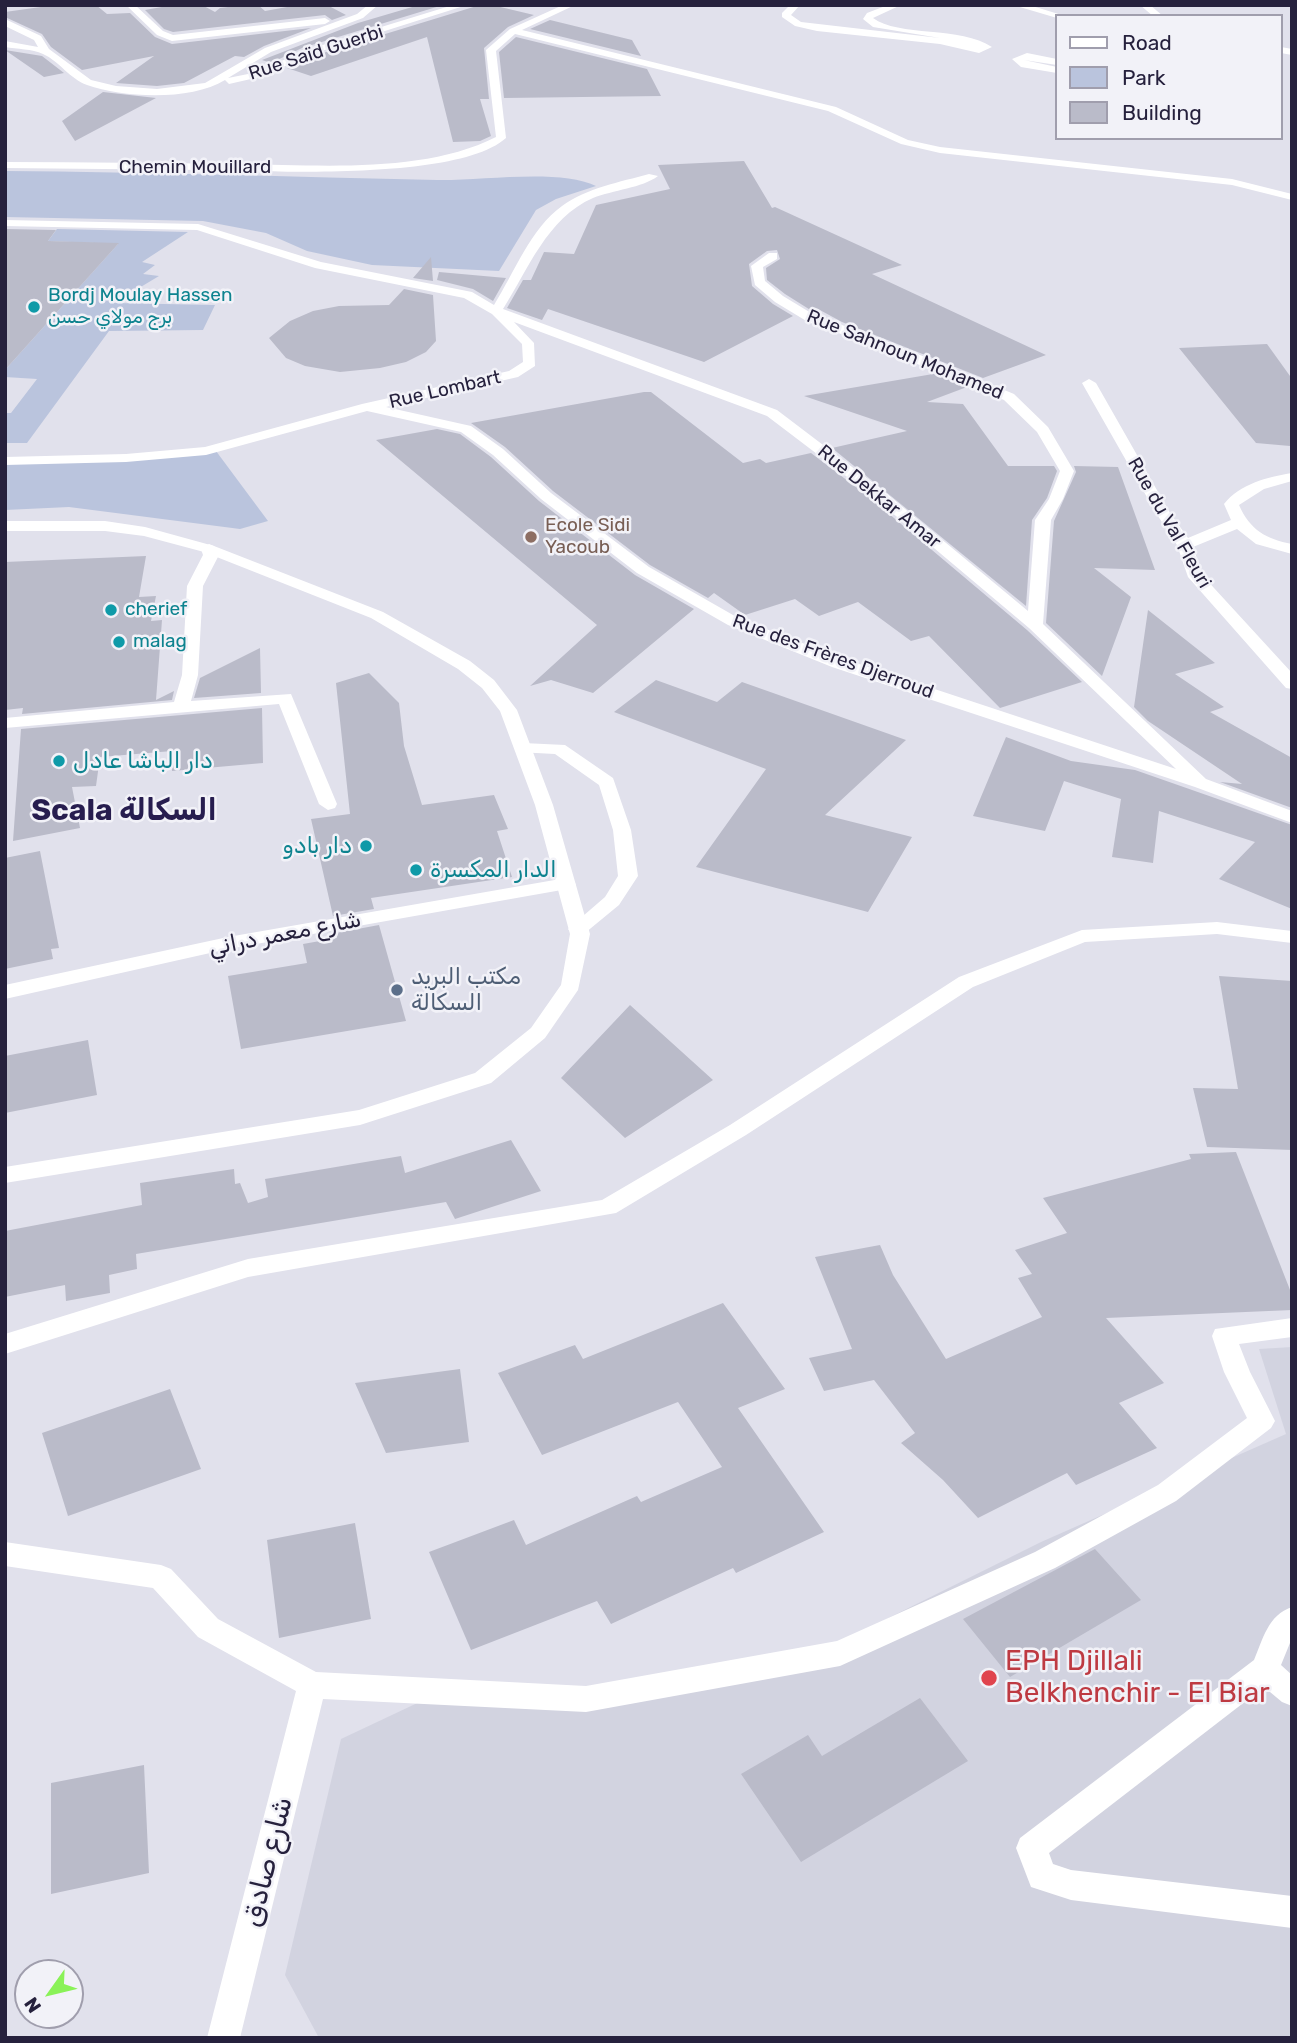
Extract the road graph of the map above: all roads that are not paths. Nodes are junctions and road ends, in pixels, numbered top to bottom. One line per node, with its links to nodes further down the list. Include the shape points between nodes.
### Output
1 (130, 5): 9 (street, via 172,38)
2 (374, 5): 9 (street)
3 (463, 5): 16 (street, Rue Saïd Guerbi, via 306,53 261,74)
4 (571, 5): 11 (street)
5 (796, 5): 6 (street, via 785,15 807,26 940,41 979,50 987,47 963,38 886,27 868,19)
6 (897, 5)
7 (1017, 5): 8 (street)
8 (1056, 15)
9 (360, 16): 16 (street, via 268,50)
10 (5, 22): 13 (street, Rue Saïd Guerbi, via 38,38)
11 (513, 31): 17 (street, Chemin Mouillard, via 491,50 501,138 463,152 384,166 326,168); 19 (street, via 832,109 905,142 940,150 1232,182)
12 (5, 44): 13 (street)
13 (46, 51): 16 (street, Rue Saïd Guerbi, via 88,82 116,89 157,92)
14 (1056, 62): 15 (street, via 1027,56 1017,59 1024,65)
15 (1056, 70)
16 (208, 86)
17 (5, 165)
18 (653, 176): 22 (street, via 566,208 552,221)
19 (1292, 197)
20 (5, 223): 22 (street, via 198,227 318,265 468,295)
21 (773, 256): 32 (street, Rue Sahnoun Mohamed, via 757,265 760,282 779,299 812,319 1009,397 1043,430 1067,471 1043,520)
22 (496, 311): 24 (street, Rue Lombart, via 528,343 530,363 513,374); 32 (street, Rue Dekkar Amar, via 772,413 876,492)
23 (1088, 383): 29 (street, Rue du Val Fleuri)
24 (367, 407): 25 (street, Rue des Frères Djerroud, via 206,450 126,458); 37 (street, Rue des Frères Djerroud, via 466,429 643,570 734,622 838,663)
25 (5, 461)
26 (1292, 477): 27 (street, via 1243,493 1231,504)
27 (1238, 523): 29 (street); 31 (street, via 1263,544)
28 (5, 526): 30 (street, via 105,526)
29 (1185, 545): 33 (street, Rue du Val Fleuri, via 1196,577)
30 (209, 549): 34 (street, via 211,555 195,586 190,675); 36 (street, via 377,615 464,666 488,684 508,710)
31 (1292, 549)
32 (1035, 625): 37 (street, Rue Dekkar Amar)
33 (1292, 684)
34 (181, 707): 35 (street); 38 (street, via 285,698)
35 (5, 723)
36 (523, 748): 40 (street); 41 (street, via 559,748 607,782 622,831 628,876 612,901)
37 (1201, 783): 39 (street, Rue des Frères Djerroud)
38 (328, 804)
39 (1292, 817)
40 (566, 884): 41 (street); 43 (street, شارع معمر دراني, via 228,943)
41 (578, 929): 44 (street, via 571,985 538,1033 483,1078 360,1118)
42 (1292, 937): 46 (street, via 1217,928 1082,936 966,982 738,1130 608,1207 248,1268)
43 (5, 992)
44 (5, 1175)
45 (1292, 1327): 50 (street, via 1224,1336 1262,1421 1167,1493 1045,1560 840,1653 586,1699)
46 (5, 1344)
47 (5, 1554): 50 (street, via 161,1577 208,1628)
48 (1292, 1619): 49 (street, via 1281,1629)
49 (1265, 1669): 51 (street); 52 (street, via 1031,1848 1042,1876 1071,1885)
50 (312, 1685): 53 (street, شارع صادق)
51 (1292, 1693)
52 (1292, 1912)
53 (223, 2038)

